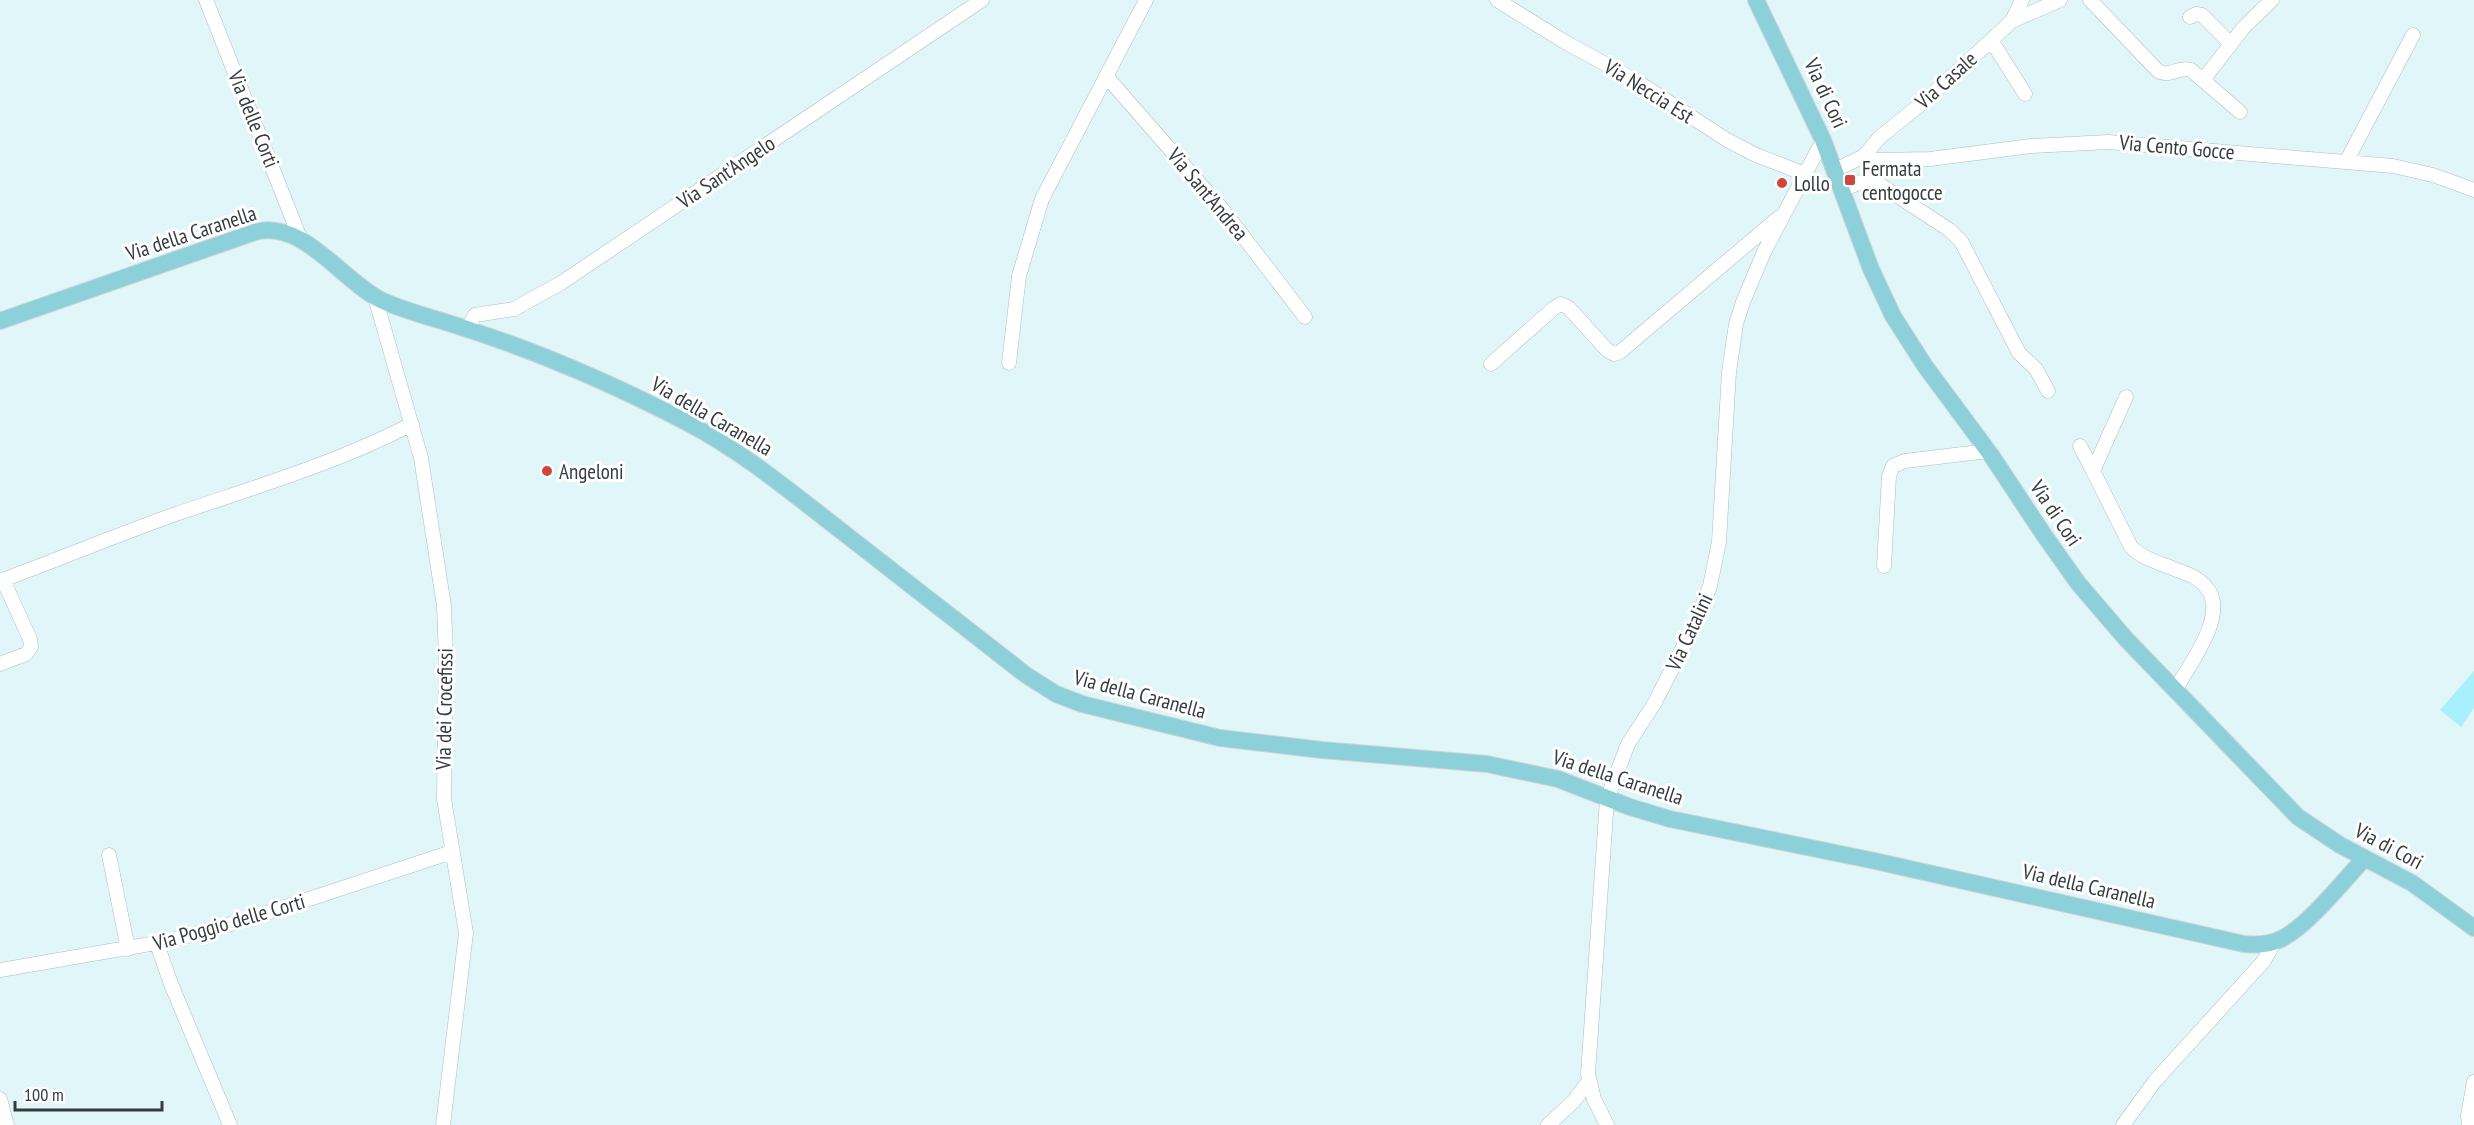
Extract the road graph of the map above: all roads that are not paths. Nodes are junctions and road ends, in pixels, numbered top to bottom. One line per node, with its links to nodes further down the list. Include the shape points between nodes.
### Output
1 (206, 0): 28 (street, Via delle Corti)
2 (982, 0): 32 (street, Via Sant'Angelo, via 561,283 510,310 475,315)
3 (1146, 0): 15 (street)
4 (1497, 0): 23 (street, Via Neccia Est, via 1728,140)
5 (1756, 0): 19 (main road, Via di Cori)
6 (2022, 0): 11 (street, Via Casale)
7 (2060, 0): 11 (street)
8 (2090, 0): 16 (street, via 2157,71 2167,74 2188,68)
9 (2272, 0): 14 (street)
10 (2190, 17): 14 (street, via 2202,15)
11 (2012, 21): 13 (street, Via Casale)
12 (2413, 35): 21 (street)
13 (1991, 40): 17 (street); 20 (street, Via Casale, via 1875,142)
14 (2230, 44): 16 (street)
15 (1106, 76): 30 (street, Via Sant'Andrea, via 1223,210); 33 (street, via 1055,171 1036,216 1019,276)
16 (2202, 80): 18 (street)
17 (2025, 94)
18 (2240, 112)
19 (1823, 140): 22 (main road, Via di Cori); 23 (street, Via Catalini)
20 (1870, 158): 21 (street, Via Cento Gocce, via 1943,158 2031,146 2108,142); 22 (street); 24 (street)
21 (2346, 162): 26 (street, Via Cento Gocce, via 2410,169)
22 (1835, 170): 25 (main road, Via di Cori)
23 (1805, 174): 27 (street, Via Catalini)
24 (1870, 178): 25 (street); 35 (street, via 1961,241 2019,353 2036,369)
25 (1842, 190): 39 (main road, Via di Cori, via 1893,316)
26 (2474, 190)
27 (1785, 213): 34 (street, via 1620,352 1607,350 1561,304); 45 (street, Via Catalini, via 1746,294 1735,331 1712,579 1681,651 1647,717 1628,744)
28 (300, 238): 29 (main road, Via della Caranella); 31 (main road, Via della Caranella, via 271,230 255,232)
29 (375, 297): 32 (main road, Via della Caranella); 37 (street, Via dei Crocefissi)
30 (1305, 317)
31 (0, 321)
32 (468, 329): 45 (main road, Via della Caranella, via 599,379 723,443 1026,675 1067,699 1230,740 1505,767 1558,779)
33 (1009, 363)
34 (1491, 364)
35 (2048, 391)
36 (2126, 397): 40 (street)
37 (412, 424): 42 (street, via 264,486); 46 (street, Via dei Crocefissi, via 444,606 443,785)
38 (2080, 446): 40 (street)
39 (1988, 451): 41 (street, via 1893,466 1888,477); 44 (main road, Via di Cori, via 2085,591)
40 (2093, 471): 44 (street, via 2134,550 2194,577 2211,595 2212,623)
41 (1884, 566)
42 (1, 581): 43 (street, via 32,645 28,652)
43 (0, 664)
44 (2175, 690): 48 (main road, Via di Cori, via 2298,817)
45 (1606, 799): 50 (main road, Via della Caranella, via 1670,819 2236,942); 54 (street, Via Catalini)
46 (452, 852): 51 (street, Via Poggio delle Corti, via 232,924); 59 (street, Via dei Crocefissi, via 466,940)
47 (109, 855): 52 (street)
48 (2364, 859): 49 (main road, Via di Cori, via 2412,884); 50 (main road, via 2297,928)
49 (2474, 928)
50 (2275, 942): 62 (street, via 2263,962 2156,1081)
51 (157, 944): 52 (street, Via Poggio delle Corti); 58 (street)
52 (128, 949): 53 (street, Via Poggio delle Corti)
53 (0, 970)
54 (1588, 1082): 60 (street); 61 (street, Via Catalini)
55 (2474, 1082): 63 (street)
56 (0, 1099): 57 (street)
57 (7, 1125)
58 (230, 1125)
59 (443, 1125)
60 (1548, 1125)
61 (1607, 1125)
62 (2123, 1125)
63 (2469, 1125)

